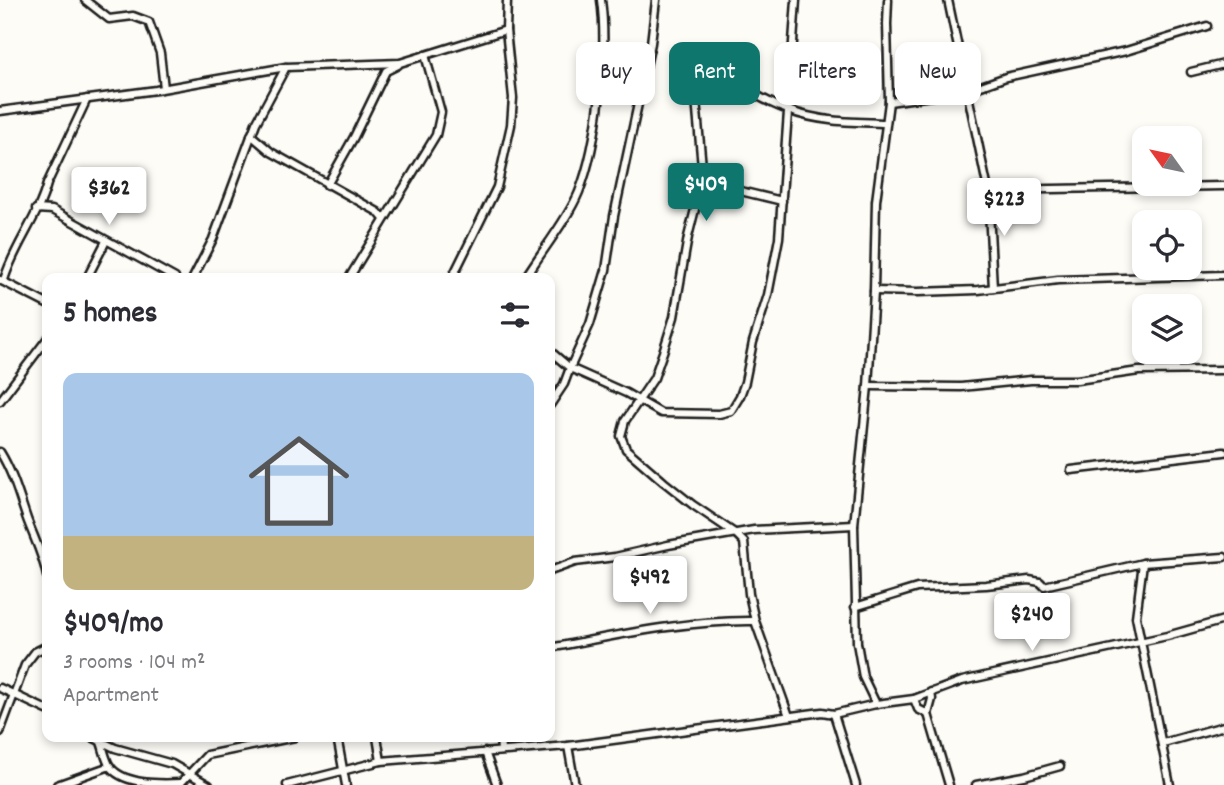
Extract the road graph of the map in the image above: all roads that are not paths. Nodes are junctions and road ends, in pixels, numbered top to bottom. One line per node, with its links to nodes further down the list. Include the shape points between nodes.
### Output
1 (85, 0): 17 (street, via 109,19 133,16 149,22 160,53)
2 (507, 0): 9 (street)
3 (601, 0): 39 (street, via 602,67 587,166 568,214)
4 (656, 0): 47 (street, via 606,270 586,335)
5 (796, 0): 22 (street)
6 (888, 0): 20 (street)
7 (948, 0): 10 (street)
8 (1207, 26): 16 (street, via 1126,51)
9 (506, 30): 11 (street); 38 (street, via 511,125 497,187)
10 (957, 42)
11 (425, 55): 12 (street); 32 (street, via 441,122)
12 (400, 63): 14 (street); 26 (street, via 386,71)
13 (1224, 64): 15 (street)
14 (286, 67): 17 (street); 25 (street)
15 (1191, 72)
16 (981, 85)
17 (164, 88): 18 (street)
18 (87, 99): 23 (street); 31 (street)
19 (895, 102): 20 (street)
20 (889, 103): 24 (street)
21 (970, 105): 29 (street)
22 (787, 110): 24 (street, via 851,123); 28 (street, via 699,58 695,88); 30 (street)
23 (0, 111)
24 (885, 123): 43 (street, via 876,201)
25 (251, 135): 26 (street); 36 (street, via 213,239)
26 (327, 185): 32 (street)
27 (1224, 186): 29 (street)
28 (700, 189): 30 (street, via 732,189); 51 (street, via 674,317 654,378)
29 (988, 190): 42 (street)
30 (782, 201): 51 (street, via 768,295 734,407 719,414 667,413)
31 (36, 209): 33 (street, via 52,210); 41 (street)
32 (384, 219): 37 (street)
33 (106, 241): 34 (street); 35 (street)
34 (90, 273)
35 (167, 273)
36 (196, 273)
37 (352, 273)
38 (454, 273)
39 (527, 273)
40 (1224, 275): 42 (street, via 1058,279)
41 (2, 280): 44 (street)
42 (993, 288): 43 (street)
43 (874, 291): 49 (street)
44 (42, 301)
45 (42, 346): 52 (street)
46 (555, 355): 47 (street)
47 (570, 368): 50 (street); 51 (street)
48 (1224, 370): 49 (street, via 1139,371 961,387)
49 (869, 386): 56 (street)
50 (555, 398)
51 (639, 400): 57 (street, via 621,436 626,449)
52 (0, 401)
53 (0, 452): 59 (street)
54 (1224, 452): 55 (street)
55 (1071, 470)
56 (854, 525): 57 (street); 64 (street)
57 (736, 534): 63 (street); 66 (street, via 746,549)
58 (42, 543): 59 (street)
59 (39, 544): 60 (street)
60 (42, 556)
61 (1224, 557): 62 (street)
62 (1143, 563): 64 (street, via 1044,586 1029,580 917,588); 67 (street, via 1136,617)
63 (555, 569)
64 (855, 607): 74 (street, via 863,677)
65 (1224, 620): 67 (street)
66 (755, 621): 68 (street, via 630,632); 78 (street)
67 (1141, 641): 71 (street); 86 (street)
68 (555, 647)
69 (42, 649): 72 (street, via 30,657)
70 (0, 688): 72 (street)
71 (931, 692): 73 (street); 77 (street)
72 (14, 694): 75 (street); 80 (street)
73 (914, 699): 74 (street); 77 (street, via 918,709)
74 (876, 704): 76 (street)
75 (42, 708)
76 (834, 714): 78 (street); 103 (street)
77 (928, 714): 104 (street)
78 (789, 716): 87 (street)
79 (1224, 726): 86 (street)
80 (0, 732)
81 (101, 742): 91 (street); 94 (street, via 172,764)
82 (271, 742): 94 (street, via 207,755)
83 (338, 742): 93 (street)
84 (378, 742): 90 (street)
85 (500, 742): 88 (street)
86 (1163, 743): 106 (street)
87 (568, 746): 88 (street); 102 (street)
88 (501, 751): 89 (street)
89 (485, 752): 90 (street); 101 (street)
90 (381, 761): 93 (street)
91 (110, 766): 95 (street); 97 (street)
92 (1060, 766): 105 (street)
93 (344, 770): 99 (street); 100 (street)
94 (188, 774): 96 (street); 98 (street)
95 (141, 783): 96 (street)
96 (180, 784)
97 (57, 785)
98 (206, 785)
99 (287, 785)
100 (346, 785)
101 (497, 785)
102 (575, 785)
103 (856, 785)
104 (949, 785)
105 (976, 785)
106 (1170, 785)

